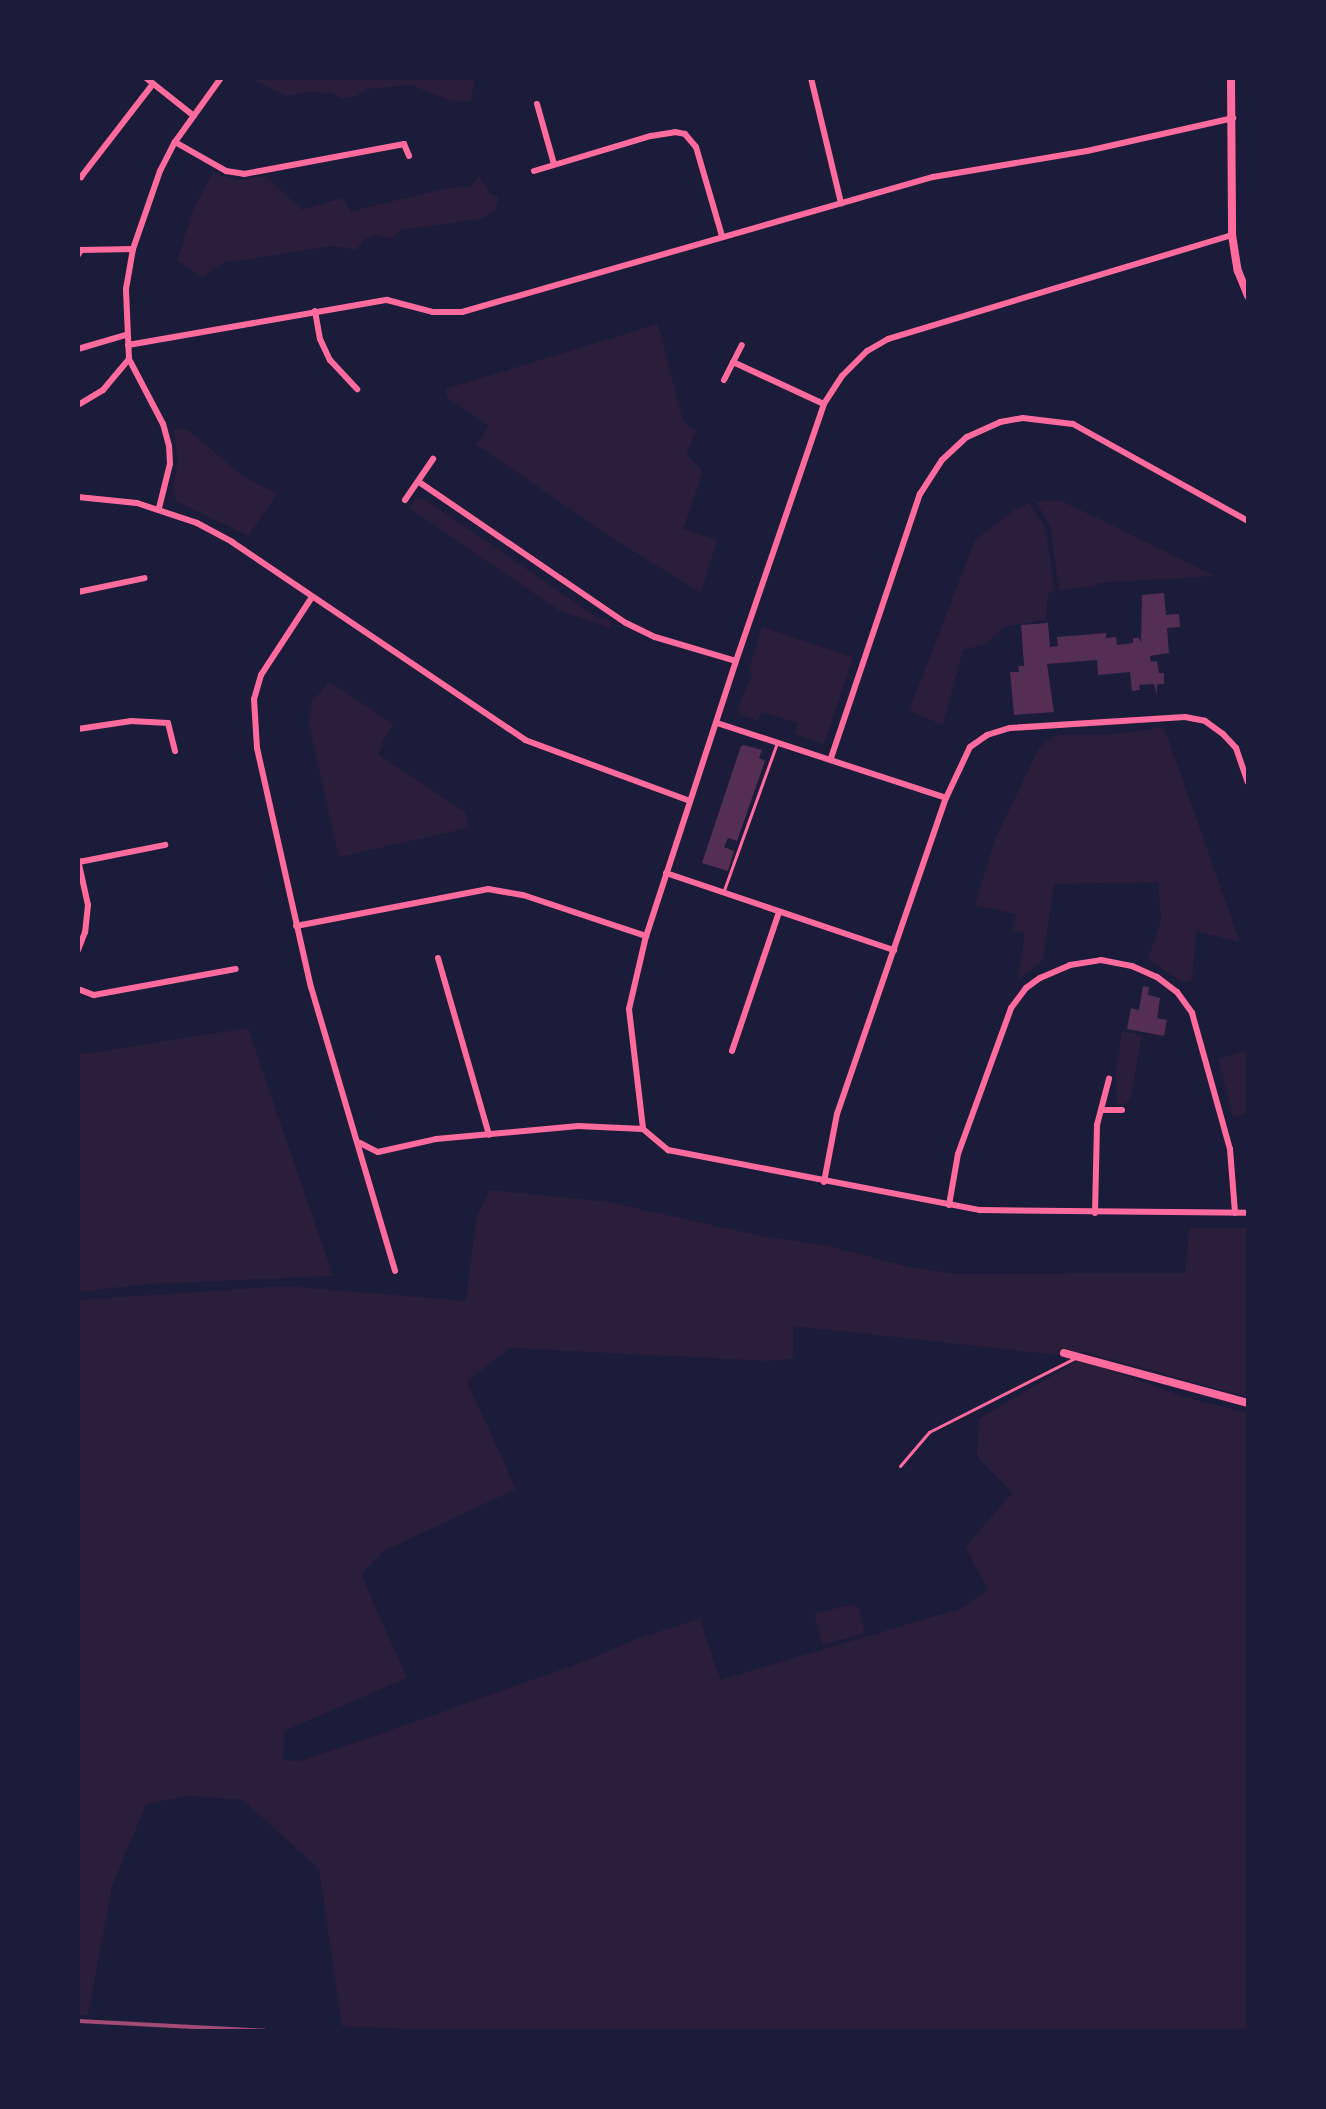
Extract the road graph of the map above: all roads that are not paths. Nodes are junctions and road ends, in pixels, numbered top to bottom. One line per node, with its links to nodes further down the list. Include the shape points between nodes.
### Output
1 (146, 78): 5 (street)
2 (221, 78): 7 (street)
3 (811, 78): 14 (street)
4 (1231, 78): 8 (street)
5 (153, 84): 7 (street); 13 (street)
6 (537, 104): 11 (street)
7 (194, 116): 9 (street)
8 (1233, 118): 14 (street, via 1087,151 933,177); 15 (street)
9 (175, 142): 10 (street, via 226,171 244,174 404,144); 17 (street, via 155,182)
10 (409, 156)
11 (554, 164): 12 (street); 16 (street, via 651,136 685,134 696,147)
12 (534, 171)
13 (78, 175)
14 (841, 203): 16 (street)
15 (1232, 235): 19 (street); 29 (street, via 888,339 850,367)
16 (722, 236): 20 (street, via 462,312 433,312 387,300)
17 (133, 249): 18 (street, via 81,250); 21 (street)
18 (78, 255)
19 (1248, 296)
20 (315, 311): 22 (street); 28 (street, via 330,360)
21 (126, 335): 22 (street); 24 (street)
22 (128, 345): 25 (street)
23 (742, 345): 26 (street)
24 (78, 349)
25 (129, 359): 30 (street, via 103,390); 35 (street, via 167,435 170,464)
26 (733, 362): 27 (street); 29 (street)
27 (724, 380)
28 (357, 389)
29 (824, 404): 40 (street)
30 (78, 405)
31 (433, 459): 32 (street)
32 (419, 482): 34 (street); 40 (street, via 626,623)
33 (78, 497): 35 (street)
34 (405, 500)
35 (159, 508): 39 (street, via 232,542)
36 (1248, 521): 45 (street, via 1073,424 1023,418 967,437 942,460 920,494)
37 (145, 578): 38 (street)
38 (78, 592)
39 (312, 597): 48 (street, via 525,740); 55 (street, via 266,665 254,699 257,748)
40 (736, 661): 41 (street)
41 (717, 723): 43 (street); 48 (street)
42 (78, 729): 44 (street, via 131,721 168,723)
43 (777, 743): 45 (street); 53 (lane)
44 (175, 751)
45 (831, 758): 47 (street)
46 (1248, 782): 47 (street, via 1236,748 1223,734 1205,721 1185,717 1010,728 987,735 970,747)
47 (946, 798): 58 (street)
48 (690, 801): 52 (street)
49 (165, 845): 50 (street)
50 (78, 861): 51 (street)
51 (80, 872): 57 (street, via 88,914)
52 (666, 873): 53 (street); 56 (street)
53 (723, 893): 54 (street)
54 (779, 912): 58 (street); 62 (street)
55 (296, 926): 56 (street, via 488,889 523,895); 68 (street)
56 (646, 936): 66 (street, via 629,1009)
57 (78, 950)
58 (894, 950): 69 (street, via 837,1114)
59 (438, 958): 67 (street)
60 (236, 969): 61 (street, via 94,995)
61 (78, 989)
62 (732, 1051)
63 (1109, 1079): 64 (street)
64 (1101, 1110): 65 (street); 71 (street)
65 (1122, 1110)
66 (643, 1129): 67 (street, via 578,1126); 69 (street, via 659,1145 681,1154)
67 (489, 1135): 68 (street, via 422,1141 378,1152)
68 (356, 1139): 74 (street)
69 (824, 1182): 70 (street)
70 (949, 1205): 71 (street); 72 (street, via 958,1154 1011,1008 1040,978 1101,960 1149,972 1177,992 1192,1013 1230,1149)
71 (1095, 1213): 72 (street)
72 (1235, 1213): 73 (street)
73 (1248, 1213)
74 (395, 1271)
75 (1064, 1353): 76 (street)
76 (1078, 1356): 77 (street); 78 (lane, via 929,1432)
77 (1248, 1403)
78 (900, 1466)

